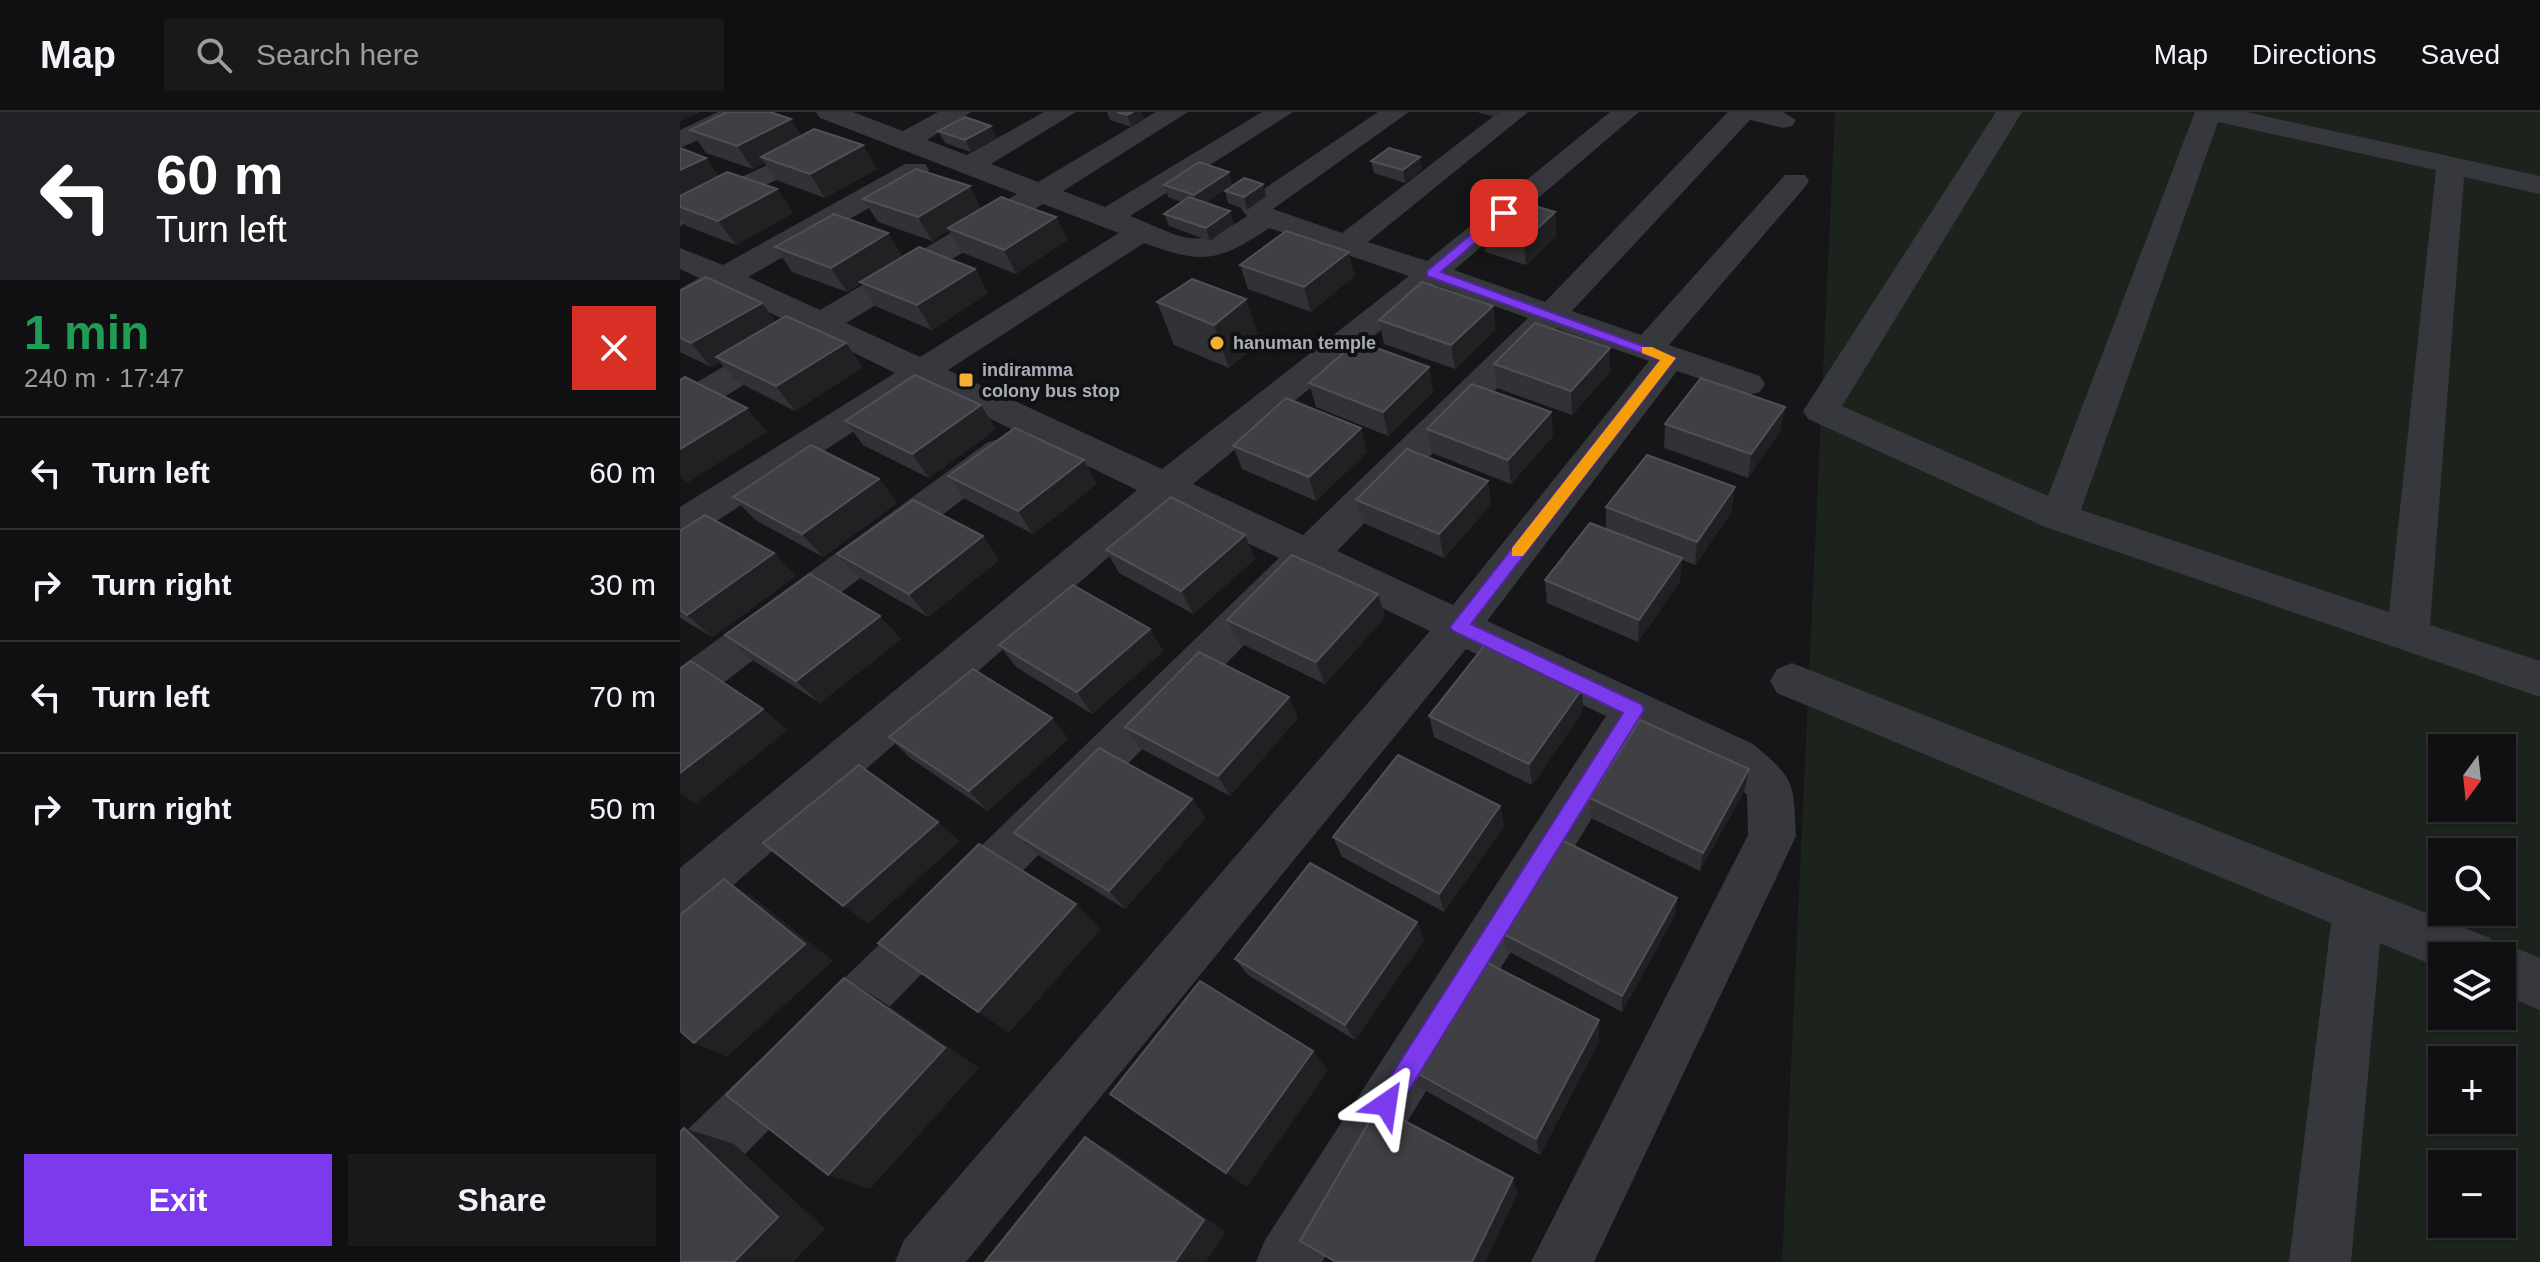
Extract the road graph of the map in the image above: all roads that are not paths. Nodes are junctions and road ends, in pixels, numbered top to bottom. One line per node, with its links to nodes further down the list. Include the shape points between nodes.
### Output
1 (739, 112): 15 (street)
2 (829, 112): 14 (street)
3 (958, 112): 16 (street)
4 (1063, 112): 17 (street)
5 (1175, 112): 21 (street)
6 (1280, 112): 24 (street)
7 (1396, 112): 23 (street, via 1262,203 1256,209)
8 (1515, 112): 26 (street)
9 (1626, 112): 28 (street)
10 (1752, 112): 13 (street)
11 (2009, 112): 39 (street, via 1821,411)
12 (2209, 112): 18 (street); 39 (street)
13 (1763, 116): 31 (street)
14 (866, 126): 16 (street); 22 (street)
15 (680, 140)
16 (904, 141): 17 (street)
17 (955, 160): 21 (street); 29 (street)
18 (2451, 165): 20 (street); 43 (street)
19 (1795, 181): 33 (street)
20 (2540, 185)
21 (1040, 192): 24 (street); 32 (street)
22 (680, 217)
23 (1265, 217): 25 (street, via 1224,245 1207,250 1191,250); 26 (street)
24 (1107, 218): 25 (street)
25 (1142, 231): 34 (street)
26 (1344, 246): 28 (street)
27 (680, 257): 29 (street)
28 (1432, 273): 31 (street); 38 (street)
29 (724, 278): 30 (street); 32 (street)
30 (680, 302)
31 (1548, 317): 33 (street); 41 (street)
32 (821, 324): 34 (street); 36 (street)
33 (1657, 354): 35 (street); 42 (street)
34 (920, 371): 37 (street); 40 (street)
35 (1748, 384)
36 (680, 408)
37 (1035, 425): 38 (street); 46 (street)
38 (1165, 487): 41 (street); 48 (street)
39 (2059, 517): 43 (street)
40 (680, 526)
41 (1305, 554): 42 (street); 53 (street)
42 (1459, 627): 47 (street); 54 (street)
43 (2408, 637): 44 (street)
44 (2540, 679)
45 (1792, 681): 49 (street)
46 (680, 691)
47 (1634, 710): 55 (street); 56 (street, via 1737,758 1770,787 1772,836)
48 (680, 899)
49 (2358, 910): 50 (street); 57 (street)
50 (2437, 942)
51 (2516, 974): 52 (street)
52 (2540, 984)
53 (680, 1178)
54 (926, 1262)
55 (1287, 1262)
56 (1562, 1262)
57 (2320, 1262)

